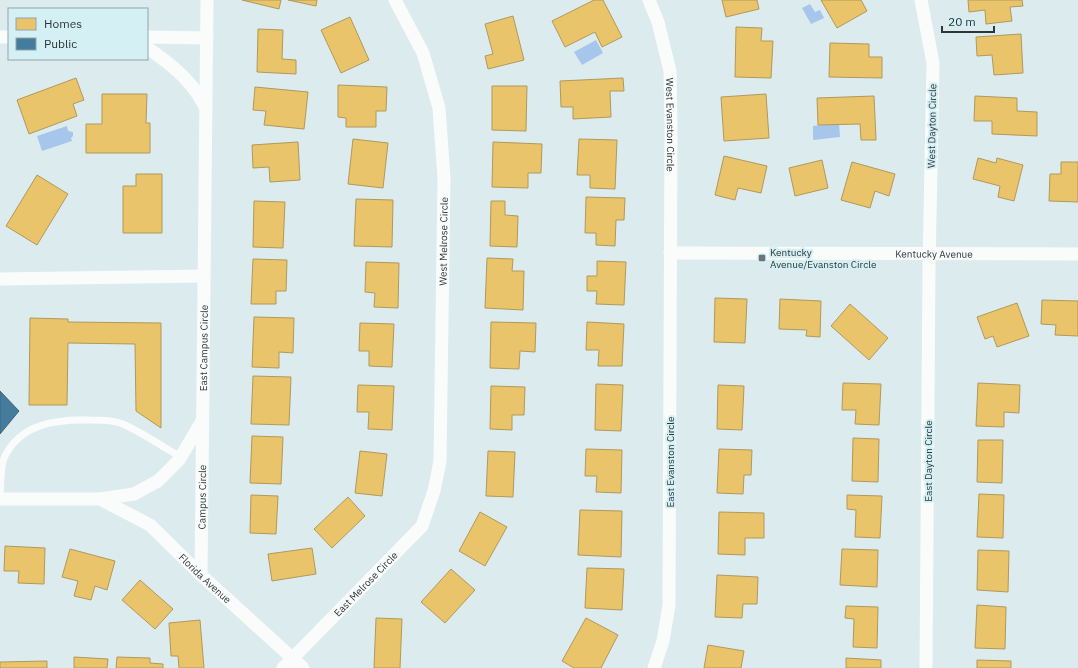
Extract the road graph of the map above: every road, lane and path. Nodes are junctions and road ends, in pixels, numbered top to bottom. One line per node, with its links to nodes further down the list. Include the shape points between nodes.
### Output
1 (207, 0): 6 (street, East Campus Circle)
2 (395, 0): 16 (street, West Melrose Circle, via 423,53 439,108 444,178 440,461)
3 (649, 0): 9 (street, West Evanston Circle, via 658,22 670,71)
4 (921, 0): 10 (street, West Dayton Circle, via 933,63)
5 (148, 37): 6 (street)
6 (207, 38): 8 (street, East Campus Circle)
7 (148, 49): 8 (street, via 164,59 190,84)
8 (206, 108): 12 (street, East Campus Circle)
9 (670, 253): 10 (street, Kentucky Avenue); 24 (street, East Evanston Circle, via 669,605 663,641)
10 (929, 254): 11 (street, Kentucky Avenue); 25 (street, East Dayton Circle)
11 (1078, 254)
12 (204, 276): 13 (street); 14 (street, East Campus Circle)
13 (0, 279)
14 (203, 419): 15 (street, East Campus Circle); 20 (street, Campus Circle)
15 (181, 457): 17 (lane, via 124,424 72,419 52,422 33,428 16,440 9,449 3,458); 19 (street, East Campus Circle, via 158,481 134,494)
16 (434, 491): 21 (street, East Melrose Circle, via 422,526)
17 (0, 496)
18 (0, 499): 19 (street, East Campus Circle)
19 (100, 499): 20 (street, Florida Avenue, via 150,525)
20 (201, 574): 21 (street, Florida Avenue)
21 (293, 658): 22 (street, East Melrose Circle); 23 (street, Florida Avenue)
22 (283, 668)
23 (303, 668)
24 (654, 668)
25 (926, 668)

